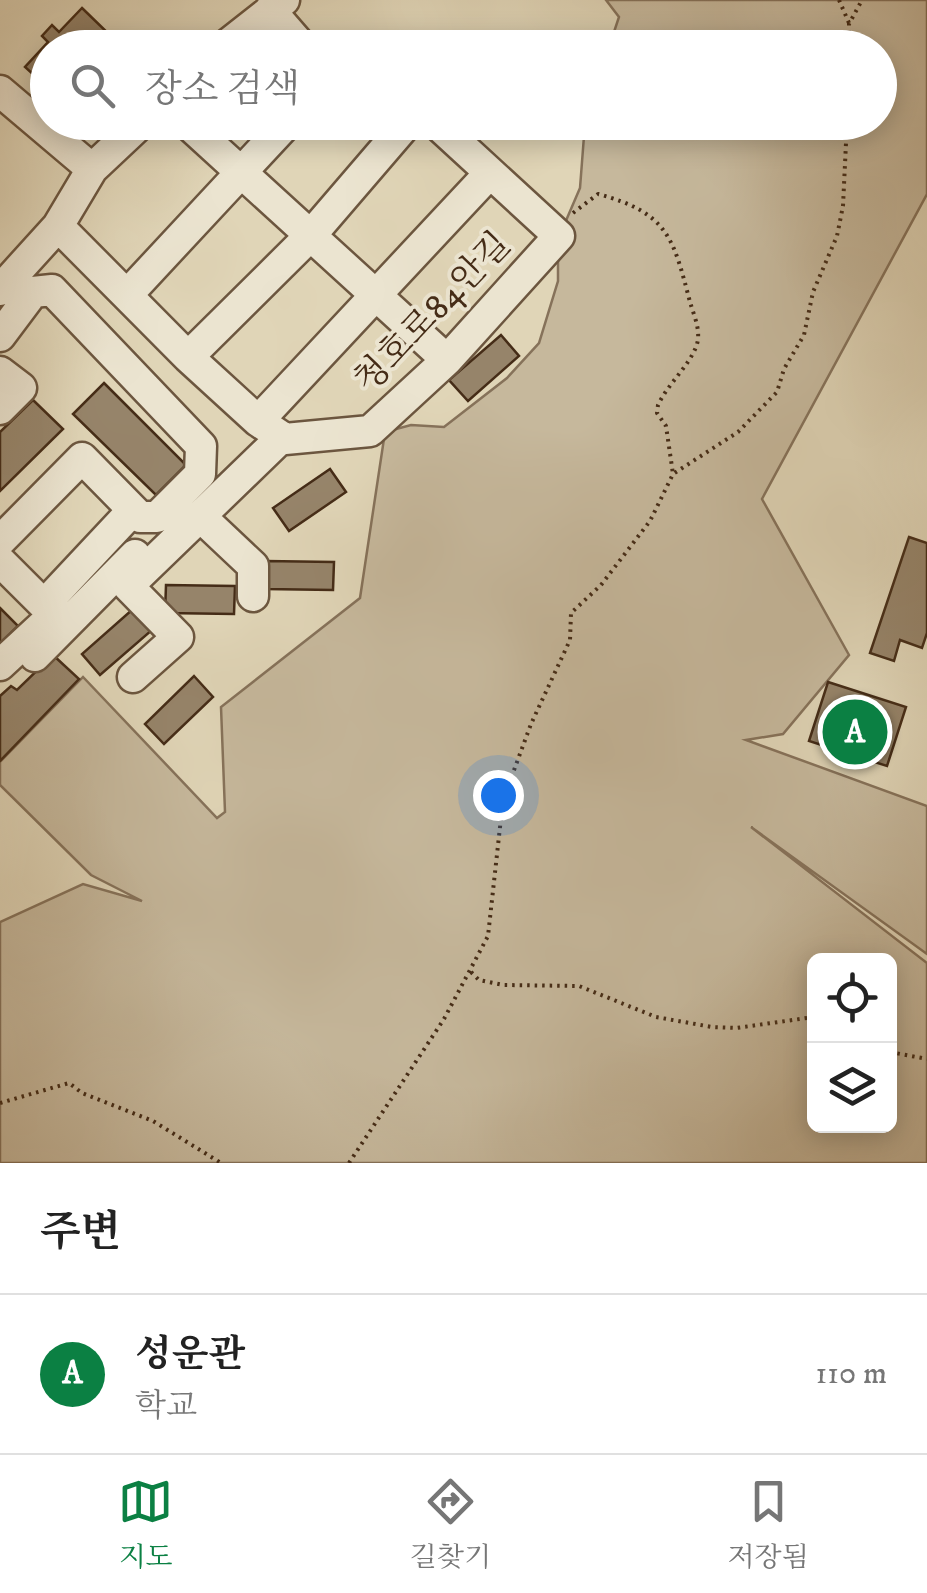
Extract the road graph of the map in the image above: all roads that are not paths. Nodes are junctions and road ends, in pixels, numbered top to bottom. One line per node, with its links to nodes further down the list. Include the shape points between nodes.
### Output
1 (277, 5): 2 (street); 3 (street)
2 (246, 30)
3 (293, 30)
4 (0, 92): 5 (street)
5 (30, 117)
6 (57, 140): 12 (street)
7 (123, 140): 12 (street)
8 (207, 140): 13 (street)
9 (271, 140): 13 (street)
10 (393, 140): 16 (street)
11 (454, 140): 14 (street, 청호로84안길)
12 (92, 170): 15 (street)
13 (242, 170): 16 (street); 19 (street)
14 (489, 174): 18 (street, 청호로84안길); 22 (street, 청호로84안길, via 559,236)
15 (58, 226): 17 (street); 19 (street)
16 (312, 235): 18 (street); 21 (street)
17 (0, 290)
18 (378, 294): 22 (street); 25 (street, 청호로84안길)
19 (127, 295): 21 (street)
20 (0, 336): 26 (street, via 33,292 52,290 201,446 200,474 156,516 140,517)
21 (188, 357): 25 (street)
22 (447, 360): 25 (street, 청호로84안길, via 370,431)
23 (0, 372): 24 (street, via 21,388)
24 (0, 409)
25 (268, 428): 27 (street); 32 (street, 청호로84안길)
26 (133, 510): 28 (street, via 82,458); 31 (street)
27 (200, 516): 30 (street, via 253,566); 34 (street, via 128,586 178,637)
28 (0, 541)
29 (0, 561): 31 (street)
30 (253, 596)
31 (44, 605): 33 (street, via 46,622)
32 (35, 656)
33 (0, 666)
34 (133, 678)

